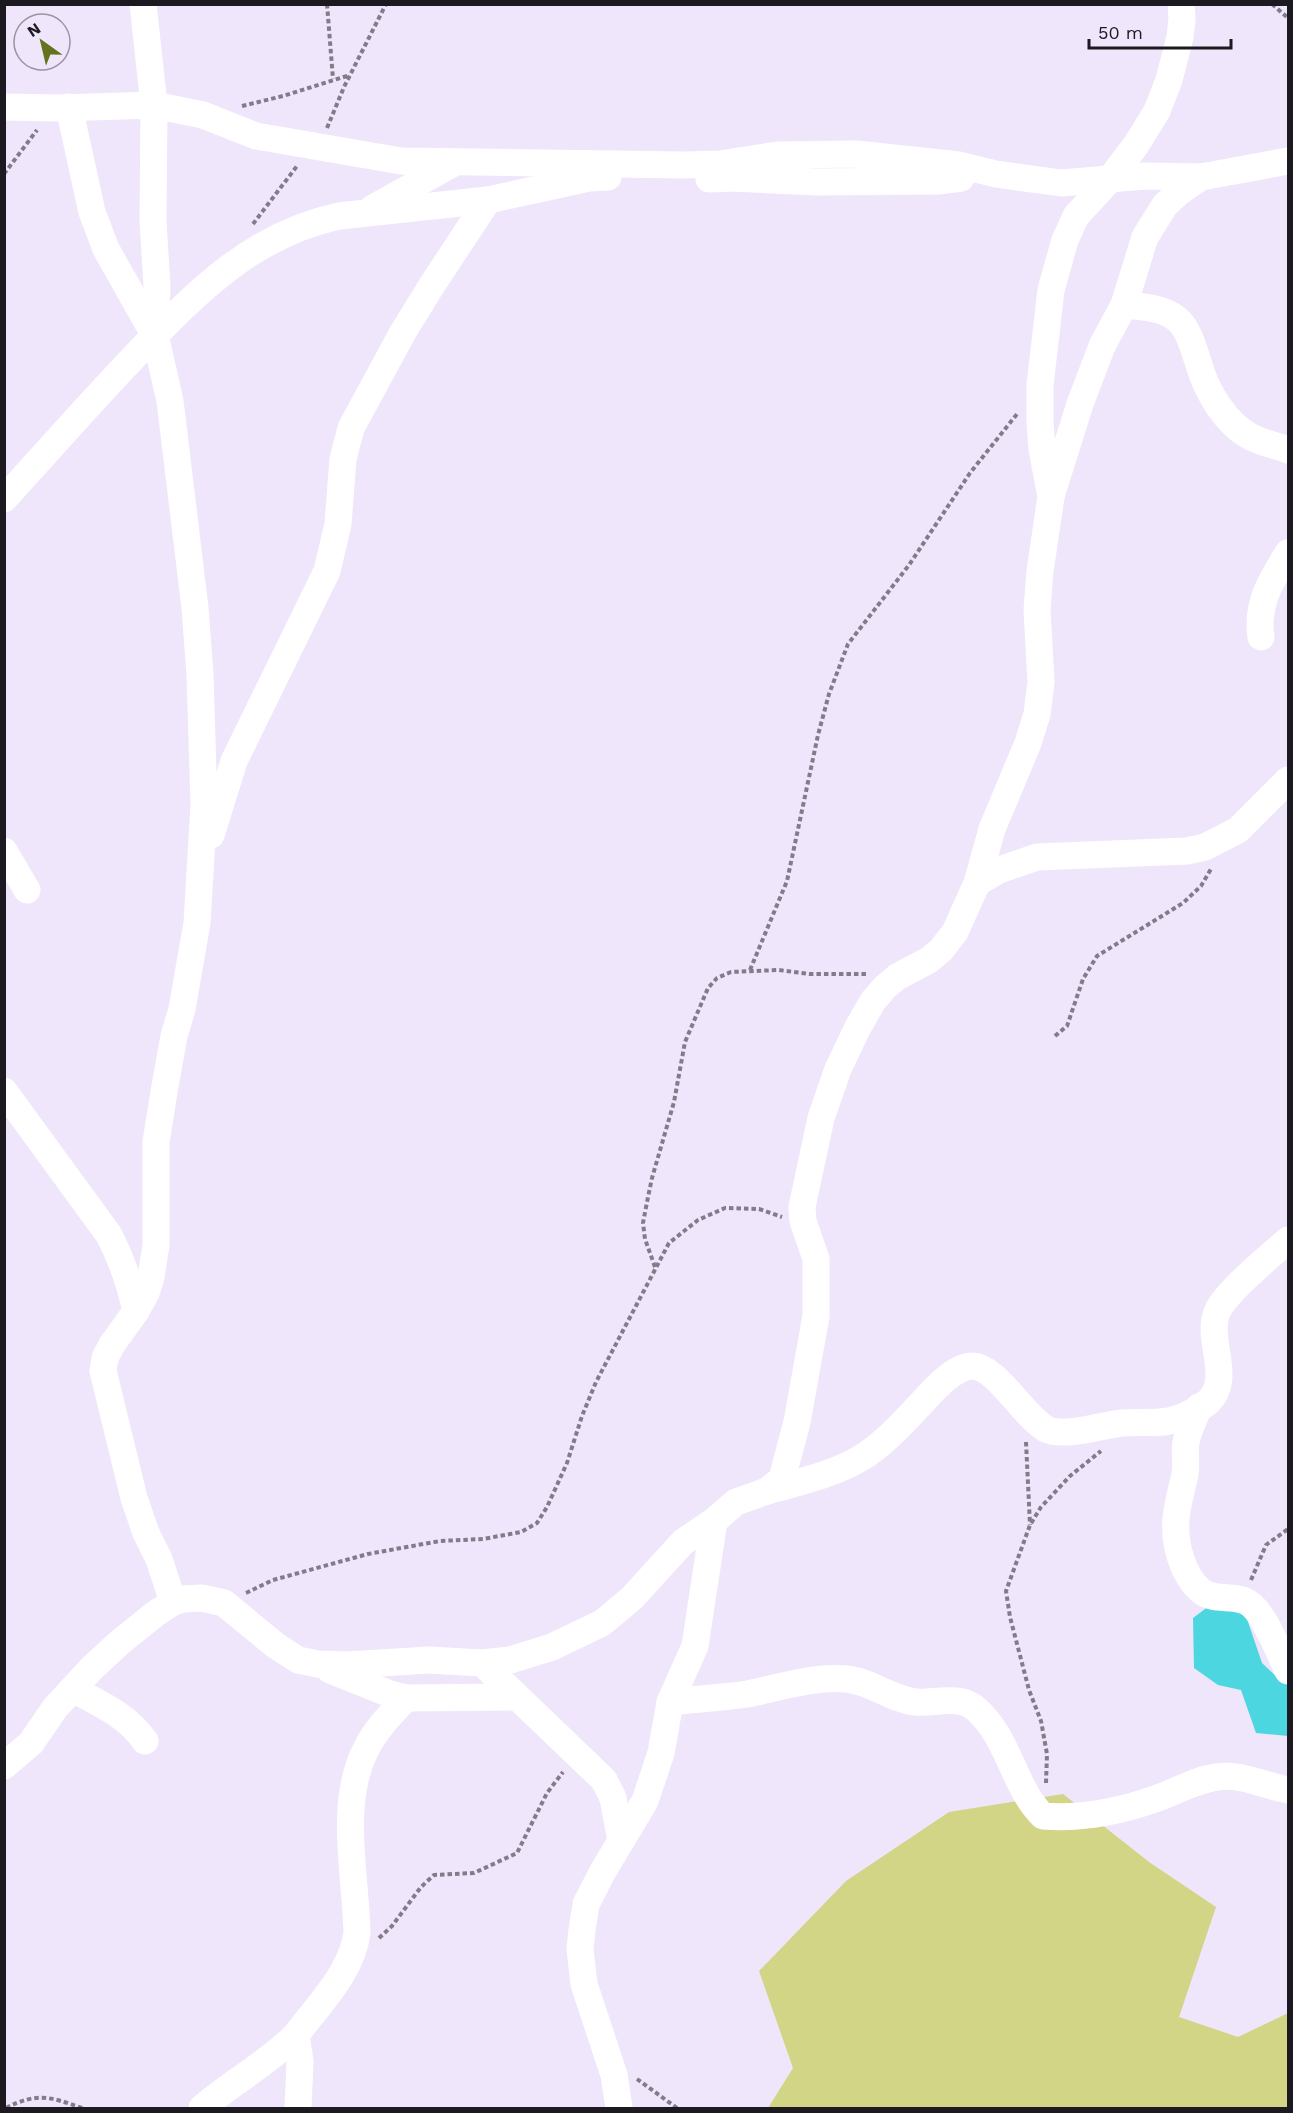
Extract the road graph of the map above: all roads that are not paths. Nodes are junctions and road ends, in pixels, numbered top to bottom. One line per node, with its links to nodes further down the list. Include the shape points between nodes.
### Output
1 (143, 4): 3 (street)
2 (1180, 4): 10 (street, via 1180,37 1169,81 1157,111)
3 (154, 105): 5 (street); 7 (street, via 203,116 256,136 401,161); 14 (street)
4 (4, 107): 5 (street)
5 (63, 108): 14 (street, via 106,249)
6 (1288, 161): 9 (street)
7 (453, 163): 8 (street, via 684,165 777,155 856,154 959,165); 12 (street)
8 (996, 174): 10 (street, via 1061,183); 11 (street, via 938,181 817,182 603,177)
9 (1201, 177): 10 (street); 13 (street, via 1178,193 1155,218 1145,237)
10 (1110, 179): 16 (street, via 1076,216 1051,290 1040,386 1042,449)
11 (488, 200): 12 (street); 22 (street, via 403,332 351,428 343,459 338,524 327,571 234,761)
12 (367, 212): 14 (street, via 318,221 233,263)
13 (1124, 305): 15 (street, via 1154,308 1179,321 1196,355 1204,383 1236,427 1252,438); 16 (street, via 1087,385)
14 (155, 335): 17 (street); 22 (street, via 170,400 195,608 203,731)
15 (1288, 450)
16 (1051, 497): 23 (street, via 1037,610 1041,682 1037,714 992,829)
17 (4, 499)
18 (1288, 553): 19 (street, via 1262,600 1258,621)
19 (1261, 637)
20 (1288, 780): 23 (street, via 1238,830 1205,847 1036,857 999,870)
21 (4, 851): 24 (street)
22 (200, 870): 27 (street, via 197,923 156,1143 156,1245 151,1278)
23 (977, 883): 29 (street, via 955,932 941,950 897,977 873,1000 838,1069 821,1118 802,1207 816,1259 816,1316 789,1457 782,1479)
24 (27, 890)
25 (4, 1091): 27 (street, via 109,1235 128,1278)
26 (1288, 1240): 28 (street, via 1217,1311 1214,1331 1218,1384 1210,1399)
27 (136, 1311): 31 (street, via 111,1346 103,1371 139,1513)
28 (1199, 1407): 29 (street, via 1174,1420 1052,1432 1023,1410 991,1373 967,1367 943,1382 862,1458); 34 (street, via 1186,1441 1176,1518 1176,1538 1187,1574 1210,1596 1252,1605)
29 (767, 1491): 30 (street, via 736,1503)
30 (714, 1521): 32 (street, via 684,1542 632,1598 602,1623 552,1647 510,1660); 38 (street, via 695,1646)
31 (173, 1602): 33 (street, via 202,1598 224,1603 298,1660); 35 (street, via 119,1643)
32 (482, 1663): 33 (street, via 429,1660); 36 (street)
33 (318, 1664): 37 (street)
34 (1288, 1671)
35 (74, 1689): 39 (street, via 120,1715); 40 (street, via 31,1743)
36 (516, 1697): 37 (street); 42 (street, via 603,1780 613,1798)
37 (406, 1698): 43 (street, via 380,1726 366,1750 354,1790 350,1850 357,1933 353,1953)
38 (670, 1701): 41 (street, via 745,1694 822,1679 848,1679 901,1700 964,1702 975,1707 994,1729 1022,1787 1043,1816 1064,1818 1112,1811 1217,1777 1238,1776); 42 (street, via 661,1753 645,1801)
39 (145, 1741)
40 (4, 1766)
41 (1288, 1790)
42 (621, 1841): 46 (street, via 586,1904 580,1949 584,1984 614,2075)
43 (296, 2035): 44 (street); 45 (street, via 300,2061)
44 (202, 2109)
45 (298, 2109)
46 (619, 2109)

